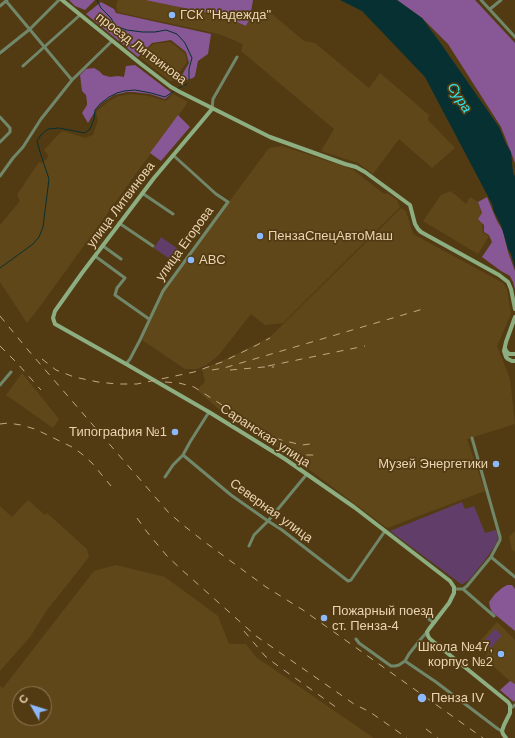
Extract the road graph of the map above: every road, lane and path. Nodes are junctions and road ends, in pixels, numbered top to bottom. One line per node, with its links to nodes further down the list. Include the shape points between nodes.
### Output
1 (6, 0): 6 (street); 9 (street)
2 (59, 0): 9 (street)
3 (62, 0): 8 (main road, проезд Литвинова)
4 (481, 0): 7 (street)
5 (500, 0): 7 (street)
6 (0, 6)
7 (490, 9): 10 (street)
8 (80, 15): 11 (main road, проезд Литвинова); 12 (street)
9 (30, 29): 12 (street); 13 (street)
10 (515, 37)
11 (112, 41): 16 (street); 17 (main road, проезд Литвинова, via 171,87)
12 (45, 48): 15 (street); 16 (street)
13 (0, 53)
14 (237, 58): 17 (street, via 214,99)
15 (23, 66)
16 (72, 80): 21 (street)
17 (212, 108): 20 (main road, улица Литвинова); 29 (main road, проезд Литвинова, via 270,137 364,172 410,205 415,224 421,232 508,282)
18 (0, 116): 19 (street, via 10,128 10,132)
19 (0, 142)
20 (173, 155): 22 (main road, улица Литвинова); 32 (street, улица Егорова, via 228,202 163,291)
21 (0, 176)
22 (142, 193): 23 (street); 24 (main road, улица Литвинова)
23 (173, 214)
24 (119, 223): 25 (main road, улица Литвинова); 26 (street)
25 (103, 246): 27 (main road, улица Литвинова); 28 (street)
26 (153, 246)
27 (95, 256): 31 (main road, улица Литвинова, via 55,311); 32 (street, via 125,278 115,295)
28 (121, 259)
29 (515, 309)
30 (515, 317): 33 (main road)
31 (53, 318): 36 (main road, Саранская улица, via 55,324)
32 (149, 318): 36 (street, улица Егорова)
33 (505, 346): 34 (main road, via 508,353); 35 (main road, via 506,357)
34 (515, 354)
35 (515, 361)
36 (126, 364): 39 (main road, Саранская улица)
37 (11, 372): 38 (street)
38 (0, 385)
39 (209, 412): 41 (street); 42 (main road, Саранская улица)
40 (472, 438): 47 (street, via 500,537)
41 (183, 455): 43 (street); 44 (street, Северная улица, via 231,495)
42 (307, 474): 44 (street); 45 (main road, Саранская улица)
43 (165, 477)
44 (268, 521): 45 (street, Северная улица, via 348,581); 46 (street, via 254,535)
45 (385, 531): 49 (main road, Саранская улица, via 447,578)
46 (250, 546)
47 (490, 557): 48 (street); 50 (street)
48 (515, 577)
49 (455, 589): 50 (street); 53 (main road)
50 (463, 589): 52 (street)
51 (416, 609): 53 (street)
52 (494, 616)
53 (434, 623): 54 (main road)
54 (427, 632): 56 (street); 57 (main road, via 430,639)
55 (356, 639): 56 (street, via 391,666)
56 (405, 661): 58 (street)
57 (513, 707): 58 (main road)
58 (502, 731): 59 (main road)
59 (506, 738)

